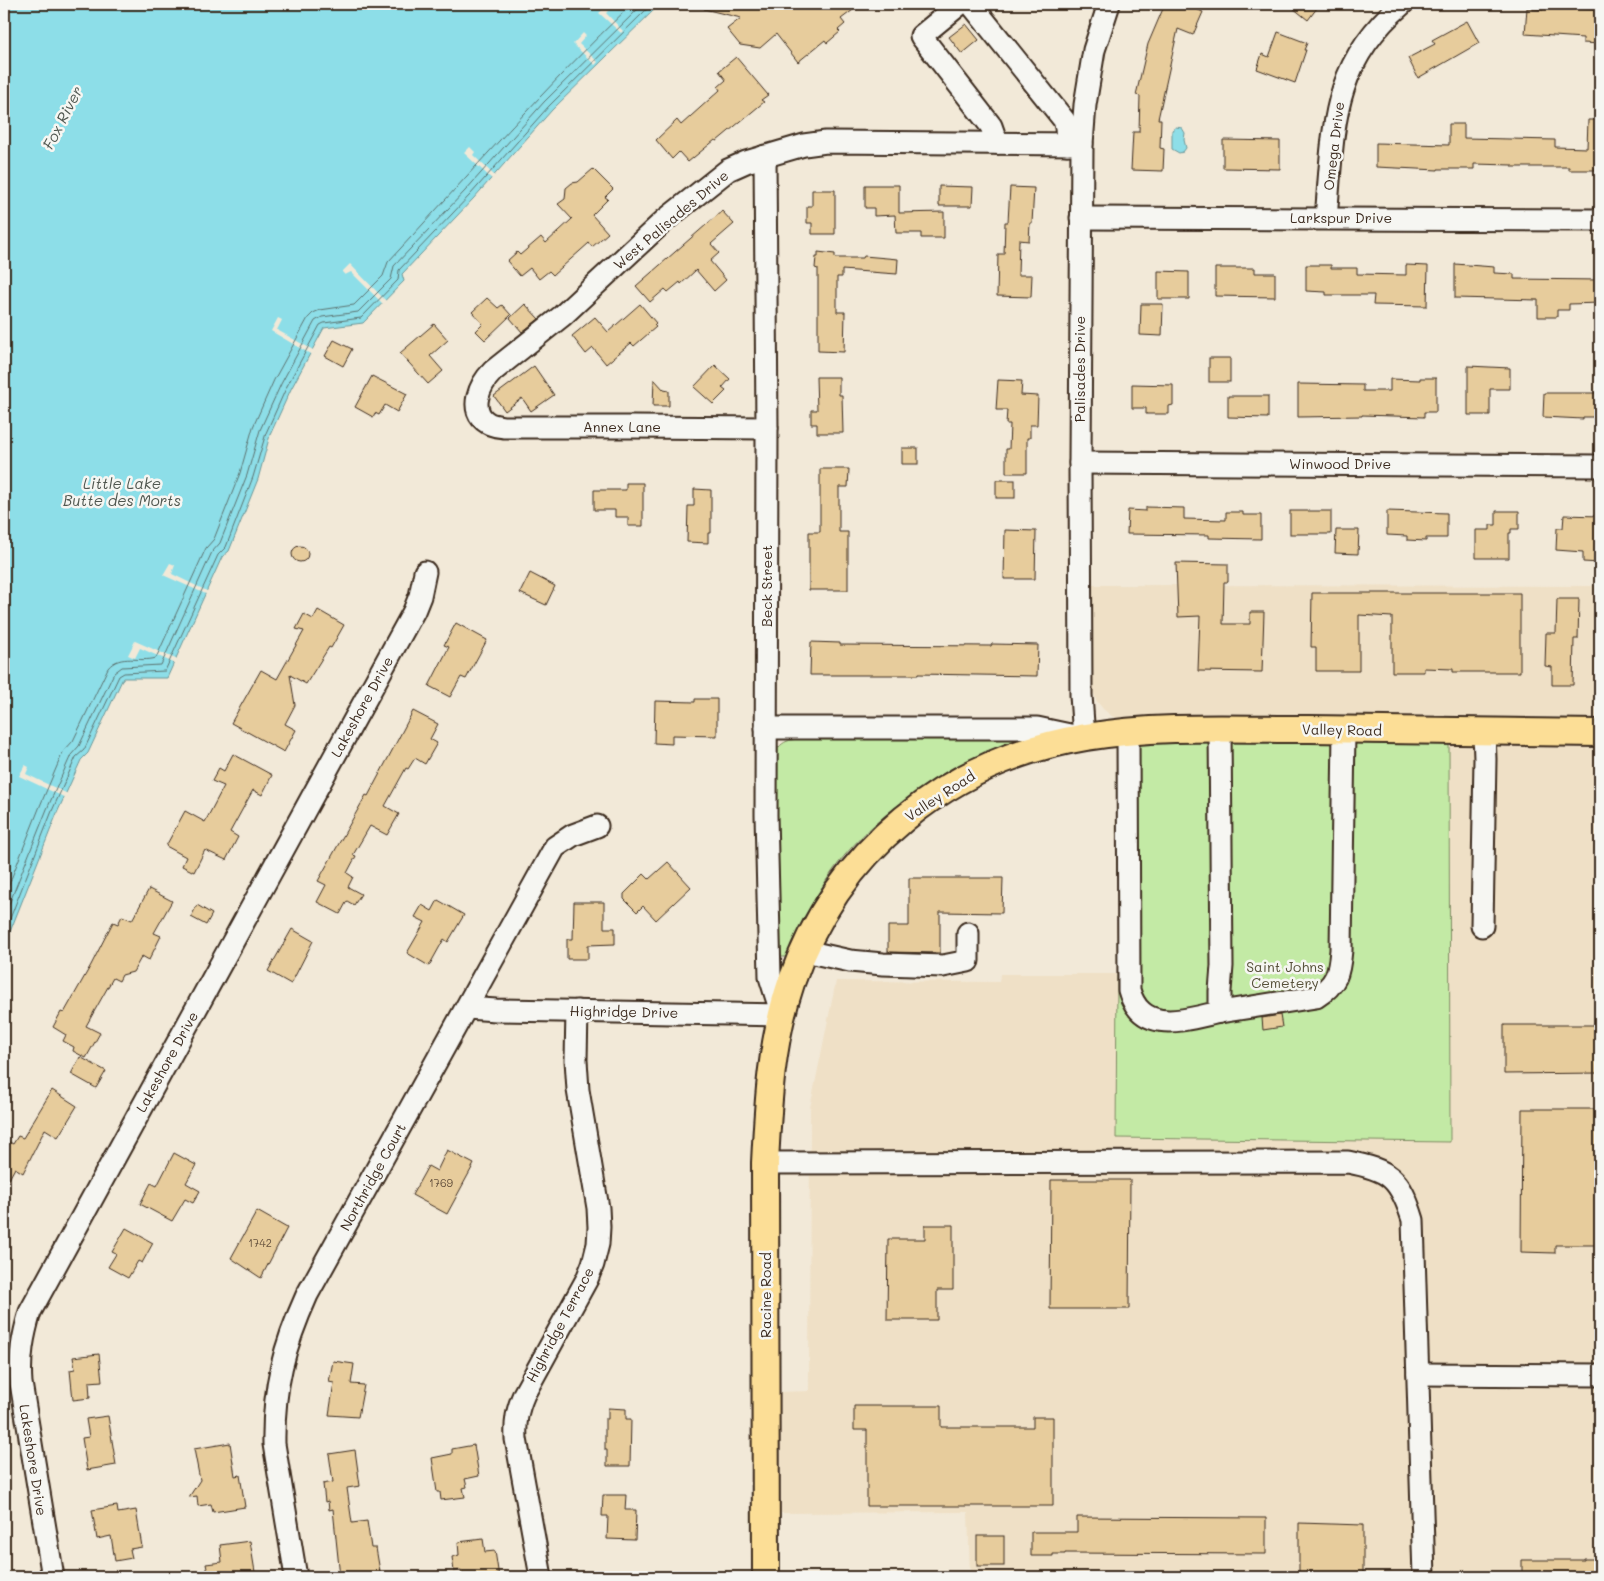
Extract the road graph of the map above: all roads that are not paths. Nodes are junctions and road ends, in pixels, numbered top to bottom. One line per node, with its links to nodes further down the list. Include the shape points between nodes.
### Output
1 (960, 4): 5 (street, via 921,36 991,126)
2 (971, 4): 6 (street, via 1064,120)
3 (1109, 4): 6 (street, Palisades Drive, via 1092,59 1085,105)
4 (1402, 4): 9 (street, Omega Drive, via 1368,39 1345,81 1335,118)
5 (997, 143): 6 (street, West Palisades Drive); 7 (street, West Palisades Drive, via 826,142)
6 (1074, 144): 8 (street, Palisades Drive)
7 (765, 156): 11 (street, West Palisades Drive, via 728,170 715,179 665,220 562,316 493,371 486,378 478,397 476,407); 12 (street, Beck Street)
8 (1081, 218): 9 (street, Larkspur Drive); 13 (street, Palisades Drive)
9 (1326, 218): 10 (street, Larkspur Drive)
10 (1600, 220)
11 (480, 416): 12 (street, Annex Lane, via 489,424 504,428)
12 (767, 428): 16 (street, Beck Street)
13 (1080, 463): 14 (street, Winwood Drive); 22 (street, Palisades Drive)
14 (1600, 466)
15 (424, 572): 34 (street, Lakeshore Drive, via 414,610 30,1312 20,1354 21,1383)
16 (766, 728): 22 (street, Valley Road, via 1037,728); 30 (street, Beck Street, via 770,977)
17 (1220, 729): 18 (main road, Valley Road); 20 (main road, Valley Road); 29 (street)
18 (1344, 730): 19 (main road, Valley Road); 29 (street, via 1341,950 1340,969 1335,981 1316,996)
19 (1484, 731): 21 (main road, Valley Road); 24 (street)
20 (1128, 732): 22 (main road, Valley Road); 29 (street, via 1128,978 1132,1002 1149,1018 1160,1021)
21 (1600, 733)
22 (1084, 738): 26 (main road, Valley Road, via 1015,756 980,770 919,806 891,829 848,876 821,917)
23 (597, 826): 27 (street, Northridge Court, via 573,835 555,847)
24 (1482, 926)
25 (968, 933): 26 (street, via 968,961 943,966 850,961)
26 (805, 951): 30 (main road, Valley Road)
27 (467, 1008): 28 (street, Highridge Drive); 35 (street, Northridge Court, via 307,1295 289,1336 279,1376 273,1422)
28 (577, 1012): 30 (street, Highridge Drive); 36 (street, Highridge Terrace, via 578,1090 598,1208 596,1253 587,1279 524,1394 515,1423)
29 (1220, 1012)
30 (782, 1015): 31 (main road, Racine Road, via 772,1064)
31 (765, 1163): 32 (street, via 1348,1162 1378,1169 1399,1187 1413,1220); 37 (main road, Racine Road)
32 (1418, 1374): 33 (street); 38 (street)
33 (1600, 1375)
34 (53, 1577)
35 (296, 1577)
36 (541, 1577)
37 (766, 1577)
38 (1424, 1577)

